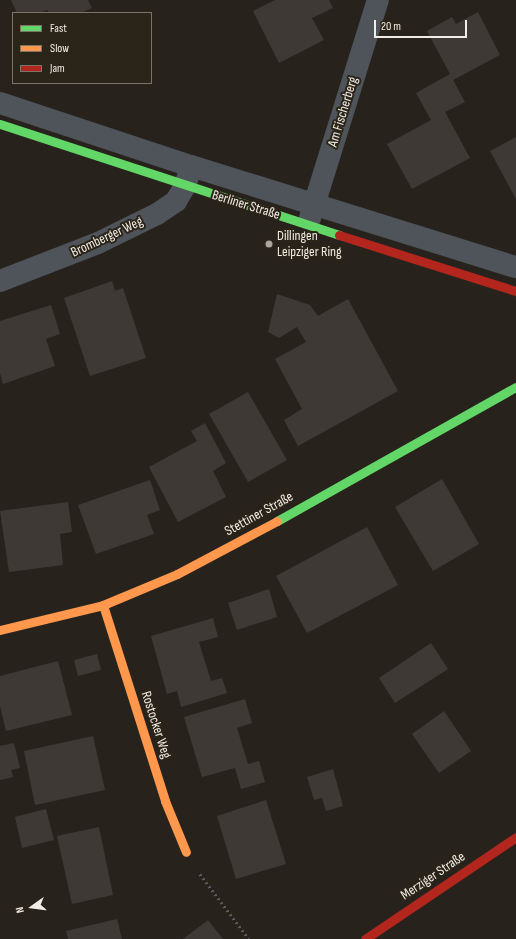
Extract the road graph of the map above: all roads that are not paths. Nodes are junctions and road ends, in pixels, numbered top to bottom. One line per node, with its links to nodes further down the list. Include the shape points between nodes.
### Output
1 (378, 0): 5 (street, Am Fischerberg)
2 (0, 102): 4 (street, Berliner Straße)
3 (0, 124): 4 (street, Berliner Straße)
4 (188, 176): 5 (street, Berliner Straße); 7 (street, Bromberger Weg, via 176,201 157,214 98,243)
5 (311, 215): 6 (street, Berliner Straße); 8 (street, Berliner Straße)
6 (516, 267)
7 (0, 281)
8 (516, 291)
9 (516, 387): 10 (street, Stettiner Straße, via 246,538 177,574)
10 (103, 605): 11 (street, Stettiner Straße); 13 (street, Rostocker Weg, via 165,800)
11 (0, 630)
12 (516, 837): 14 (street, Merziger Straße)
13 (186, 852)
14 (365, 939)

